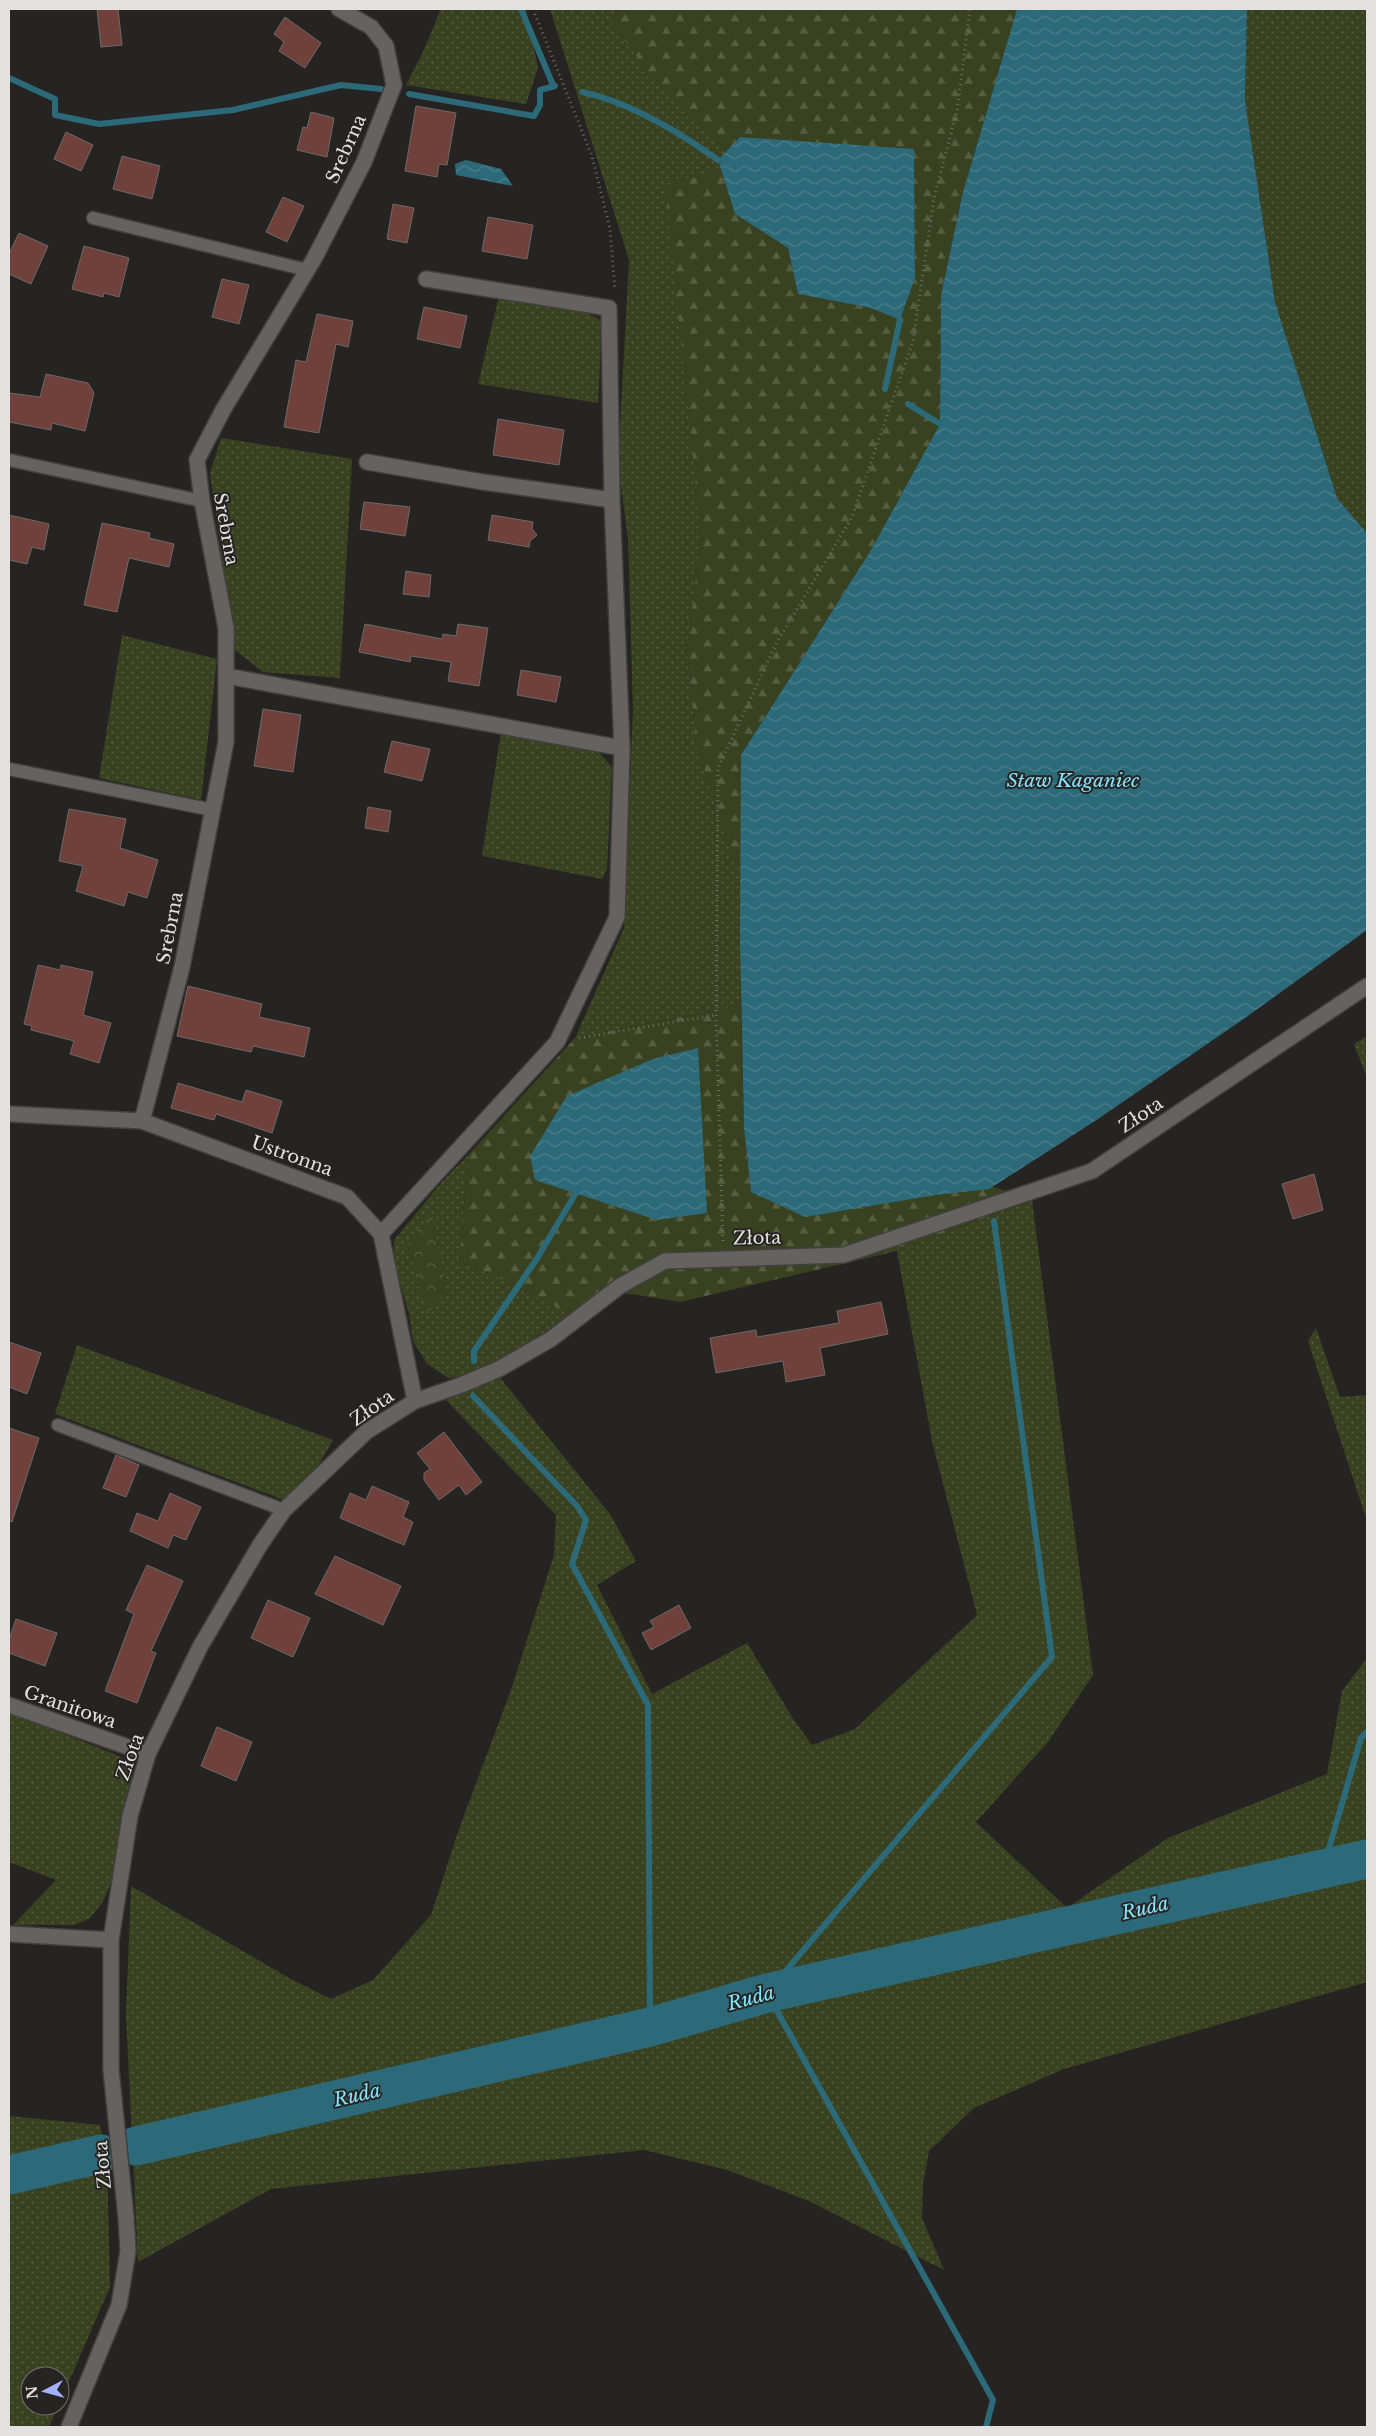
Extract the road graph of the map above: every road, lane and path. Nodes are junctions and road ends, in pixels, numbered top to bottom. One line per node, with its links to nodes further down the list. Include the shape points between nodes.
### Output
1 (338, 9): 5 (street, Srebrna, via 371,26 386,46 394,85 364,162)
2 (536, 9): 7 (path, via 535,14 592,156 610,229 616,301)
3 (970, 9): 17 (path, via 957,110 934,198 913,341 852,517 776,644 718,768)
4 (93, 218): 5 (lane)
5 (307, 270): 11 (street, Srebrna, via 196,460)
6 (426, 279): 7 (street)
7 (609, 308): 10 (street)
8 (9, 460): 11 (lane)
9 (367, 462): 10 (street)
10 (612, 500): 13 (street)
11 (202, 502): 12 (street, Srebrna, via 226,628)
12 (226, 676): 13 (street); 15 (street, Srebrna, via 226,742)
13 (622, 748): 18 (street, via 616,917)
14 (9, 769): 15 (lane)
15 (212, 810): 20 (street, Srebrna, via 182,967)
16 (1367, 986): 22 (street, Złota, via 1092,1171 844,1255)
17 (716, 1015): 18 (path); 22 (path)
18 (557, 1042): 21 (street)
19 (9, 1114): 20 (street, Ustronna)
20 (142, 1120): 21 (street, Ustronna, via 347,1196)
21 (381, 1234): 23 (street, Ustronna)
22 (724, 1258): 23 (street, Złota, via 665,1261 620,1286 551,1339 499,1369)
23 (416, 1401): 25 (street, Złota, via 366,1432)
24 (58, 1425): 25 (lane)
25 (284, 1510): 27 (street, Złota, via 200,1647)
26 (9, 1705): 27 (street, Granitowa)
27 (148, 1754): 29 (street, Złota, via 130,1816)
28 (9, 1934): 29 (street)
29 (111, 1940): 30 (street, Złota, via 111,2070 128,2251 119,2305)
30 (69, 2427)

